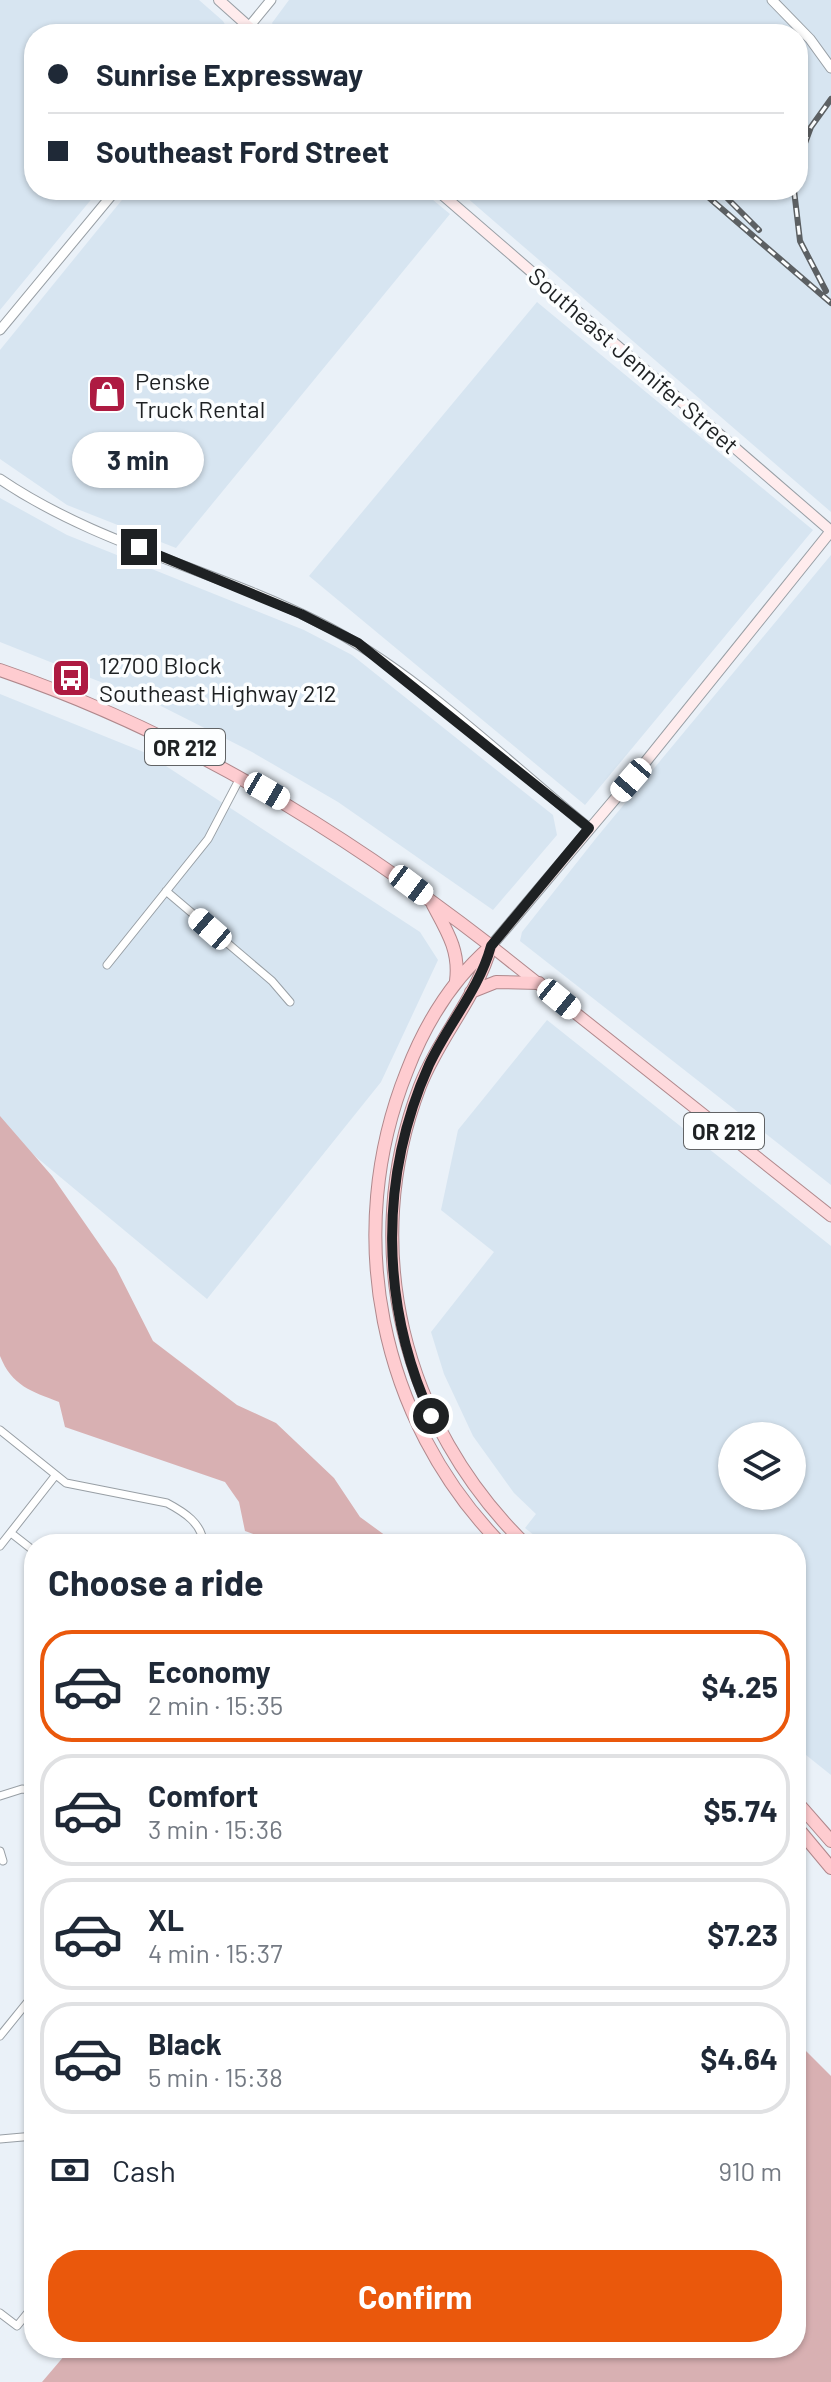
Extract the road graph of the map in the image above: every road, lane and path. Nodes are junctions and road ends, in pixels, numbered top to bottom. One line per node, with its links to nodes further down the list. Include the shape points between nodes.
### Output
1 (219, 0): 4 (main road)
2 (271, 0): 5 (street)
3 (772, 0): 6 (street)
4 (242, 24)
5 (255, 24)
6 (795, 24)
7 (808, 39): 8 (street)
8 (831, 68)
9 (108, 200): 11 (street)
10 (449, 200): 13 (main road, Southeast Jennifer Street)
11 (0, 330)
12 (0, 479): 16 (street, via 61,514 358,643)
13 (831, 531): 16 (main road)
14 (0, 670): 15 (highway, OR 212, via 147,729)
15 (241, 777): 17 (street, via 208,839); 18 (highway, OR 212, via 342,837)
16 (589, 828): 19 (main road)
17 (166, 891): 20 (street); 24 (street)
18 (429, 899): 19 (highway, OR 212); 21 (highway, via 454,944)
19 (491, 946): 21 (highway); 22 (main road, OR 212); 23 (highway)
20 (107, 965)
21 (455, 983): 30 (highway, via 410,1061 384,1138 374,1215 378,1297 393,1365 427,1446)
22 (539, 983): 23 (highway, via 496,982); 25 (main road, OR 212)
23 (471, 992): 31 (highway, via 430,1063 402,1144 392,1229 395,1298 408,1357 439,1432 479,1493)
24 (290, 1002)
25 (831, 1216)
26 (0, 1430): 27 (street)
27 (55, 1476): 28 (street); 29 (street, via 78,1487 167,1503)
28 (11, 1533): 32 (street); 33 (street)
29 (203, 1534)
30 (492, 1534)
31 (516, 1534)
32 (24, 1543)
33 (0, 1546)
34 (24, 1789): 35 (street)
35 (0, 1796)
36 (806, 1812): 38 (highway)
37 (806, 1838): 41 (highway)
38 (831, 1841)
39 (0, 1851): 40 (street)
40 (3, 1861)
41 (831, 1868)
42 (24, 2006): 43 (street)
43 (2, 2031)
44 (24, 2137): 45 (street)
45 (0, 2139)
46 (0, 2313): 47 (street, via 17,2326)
47 (24, 2317)

